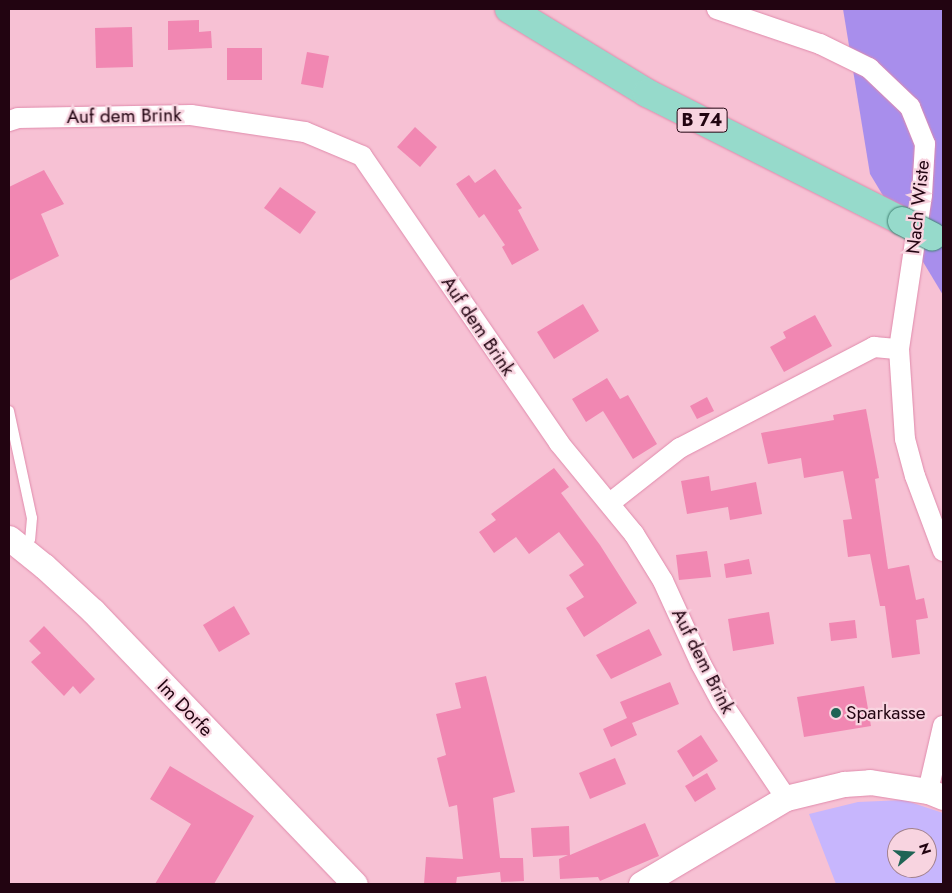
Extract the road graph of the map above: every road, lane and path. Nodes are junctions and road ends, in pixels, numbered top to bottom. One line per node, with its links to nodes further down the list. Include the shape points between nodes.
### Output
1 (509, 9): 4 (main road, B 74, bridge, via 647,93)
2 (717, 9): 5 (street, Nach Wiste, via 820,44 869,68 910,107 925,144 922,195)
3 (9, 121): 7 (street, Auf dem Brink, via 18,118 191,115 305,132 362,156 553,435)
4 (938, 238)
5 (899, 348): 7 (street, via 874,347 680,448); 9 (street, Nach Wiste, via 906,439 915,476)
6 (9, 411): 8 (lane, via 32,518 30,539)
7 (610, 503): 12 (street, Auf dem Brink, via 663,581 722,703)
8 (16, 544): 13 (street, Im Dorfe, via 93,611)
9 (943, 551)
10 (943, 726): 11 (street)
11 (936, 794): 12 (street, via 870,782 844,784)
12 (786, 798): 14 (street)
13 (340, 879)
14 (641, 884)

